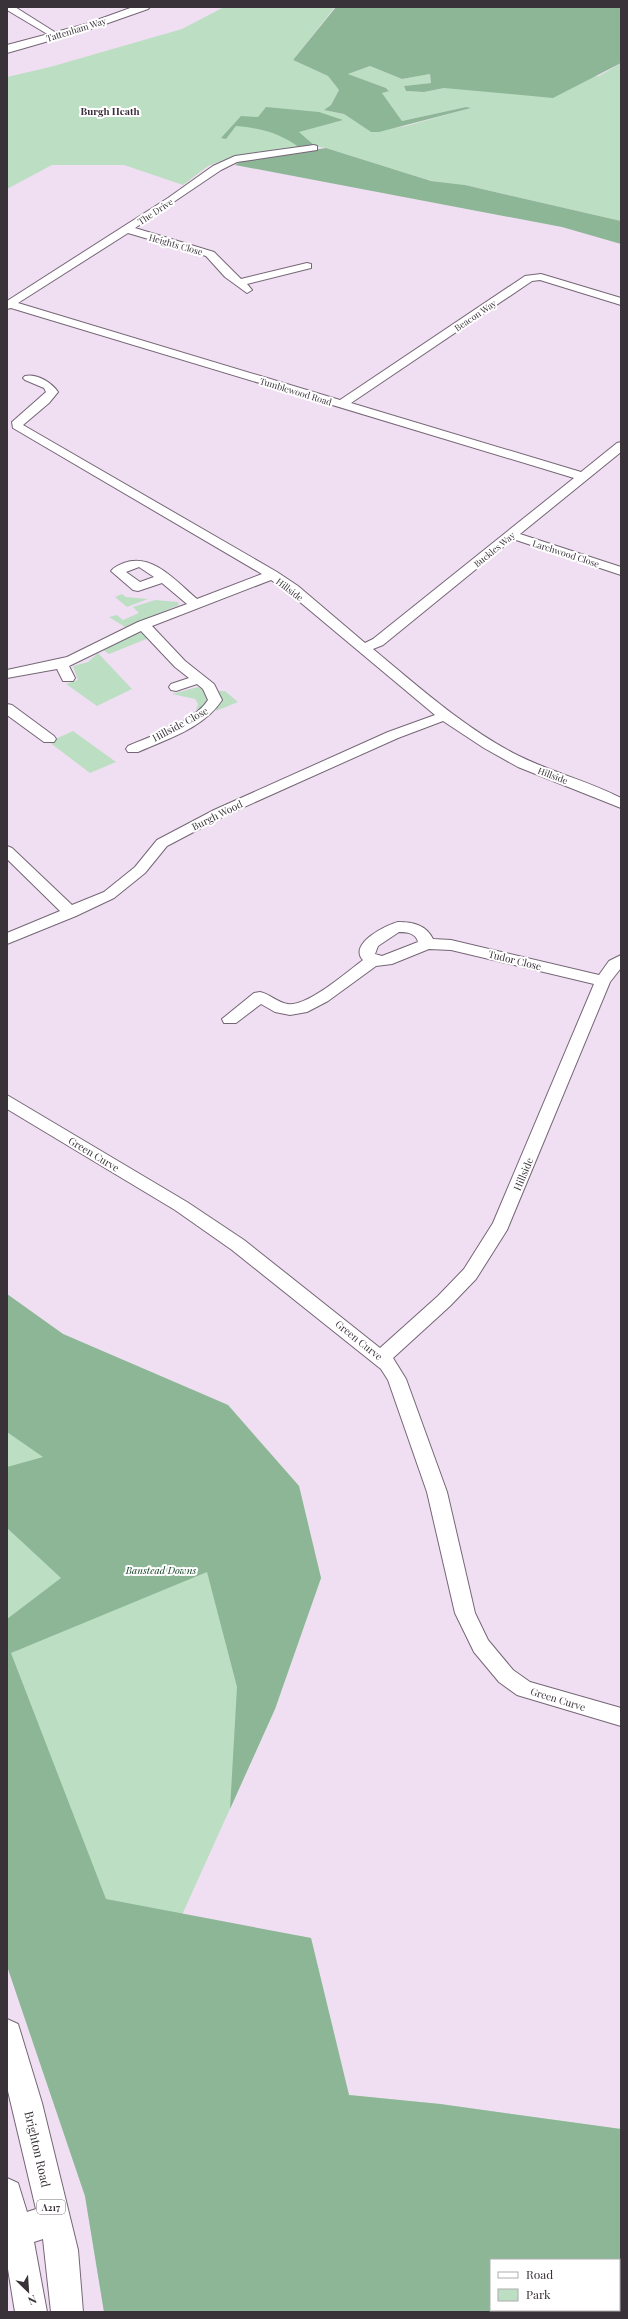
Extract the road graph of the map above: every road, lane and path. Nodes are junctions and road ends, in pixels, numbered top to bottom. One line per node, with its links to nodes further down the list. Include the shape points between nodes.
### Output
1 (9, 7): 3 (street)
2 (144, 7): 3 (main road, Tattenham Way)
3 (57, 36): 4 (main road, Tattenham Way)
4 (7, 49)
5 (314, 148): 6 (street, The Drive, via 235,159 217,168)
6 (126, 230): 8 (street, Heights Close, via 210,254); 11 (street, The Drive)
7 (308, 266): 8 (street)
8 (239, 283): 9 (street, Heights Close)
9 (247, 290)
10 (621, 302): 13 (street, Beacon Way, via 541,277 529,278)
11 (8, 305): 13 (street, Tumblewood Road)
12 (29, 378): 18 (street, Hillside, via 48,386 52,392 46,400 19,420 17,426)
13 (341, 405): 15 (street, Tumblewood Road)
14 (621, 446): 15 (street, Buckles Way)
15 (583, 477): 16 (street, Buckles Way)
16 (512, 535): 17 (street, Larchwood Close); 22 (street, Buckles Way, via 378,642)
17 (621, 571)
18 (272, 575): 20 (street); 22 (street, Hillside)
19 (162, 578): 20 (street)
20 (196, 604): 21 (street)
21 (143, 625): 23 (street); 26 (street, Hillside Close, via 180,664)
22 (364, 648): 29 (street, Hillside)
23 (61, 664): 24 (street); 25 (street)
24 (7, 674)
25 (68, 678)
26 (200, 678): 27 (street); 31 (street, Hillside Close, via 212,692 215,700 212,708)
27 (176, 687)
28 (7, 708): 30 (street)
29 (445, 716): 32 (street, Hillside, via 507,755); 34 (street, Burgh Wood, via 386,738 220,813 162,843 140,870 110,895)
30 (49, 740)
31 (133, 749)
32 (621, 804)
33 (7, 851): 34 (street)
34 (71, 913): 35 (street, Burgh Wood)
35 (7, 939)
36 (426, 944): 38 (street, Tudor Close, via 392,960); 38 (street, via 423,935 413,928 392,929 368,947 367,956); 39 (street, Tudor Close, via 451,945)
37 (621, 960): 39 (street, Hillside)
38 (372, 961): 40 (street, via 333,990 301,1009 287,1010 260,997)
39 (603, 981): 42 (street, Hillside, via 502,1225 470,1274)
40 (230, 1019)
41 (7, 1101): 42 (street, Green Curve, via 226,1236)
42 (381, 1358): 43 (street, Green Curve, via 397,1379 437,1492 465,1613 482,1646 506,1676 524,1689)
43 (621, 1717)
44 (7, 2034): 46 (main road, Brighton Road / A217, via 27,2103)
45 (7, 2194): 47 (main road)
46 (54, 2219): 47 (main road); 49 (main road, Brighton Road / A217, via 62,2250)
47 (16, 2232): 48 (main road)
48 (31, 2312)
49 (67, 2312)

